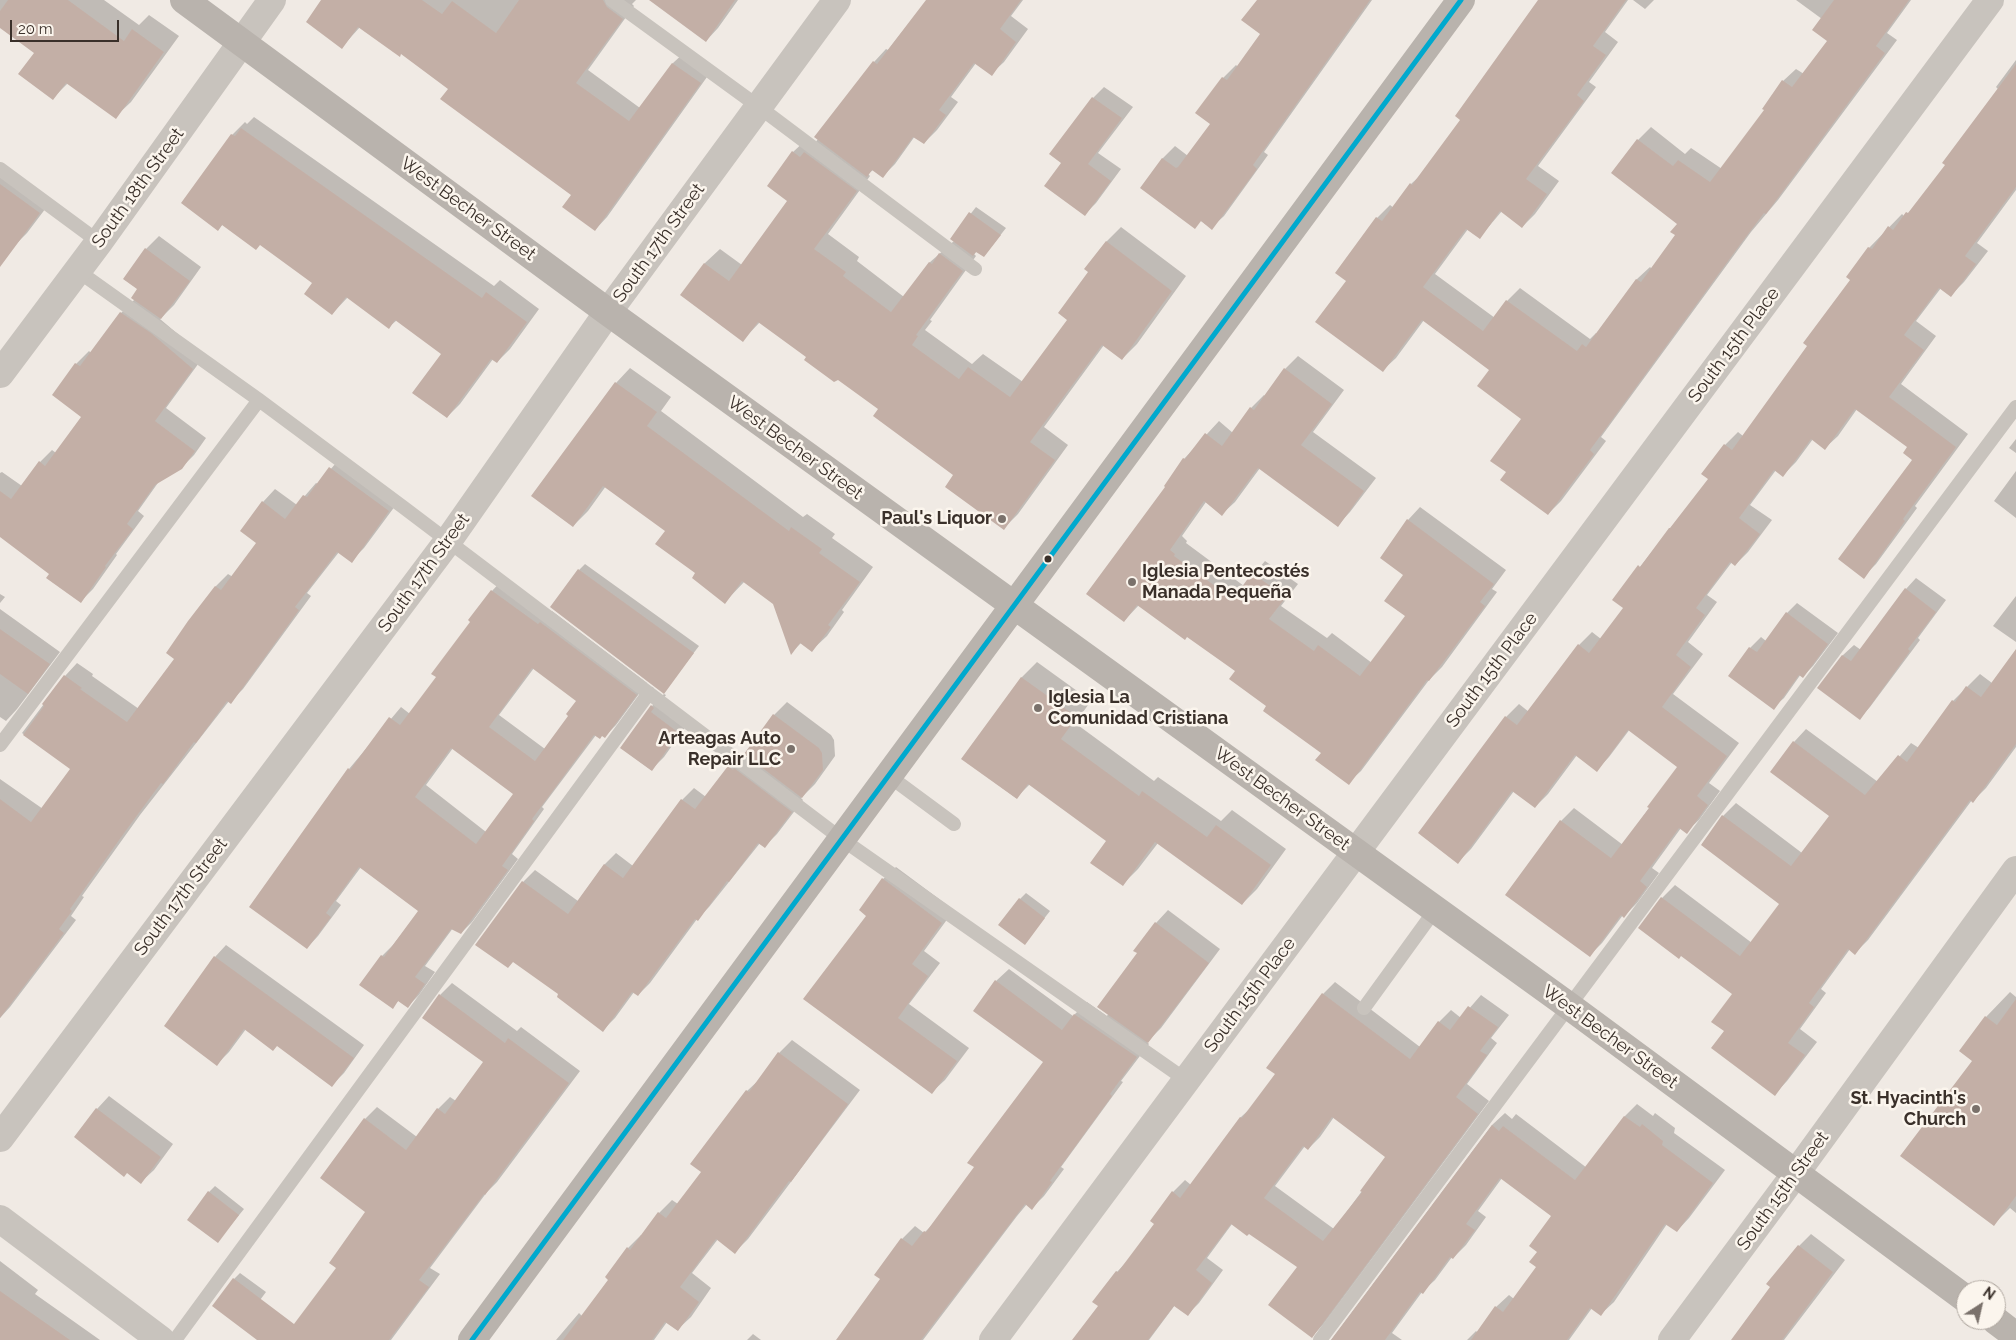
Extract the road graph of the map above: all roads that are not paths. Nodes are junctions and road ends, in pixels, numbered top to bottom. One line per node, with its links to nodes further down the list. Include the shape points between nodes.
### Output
1 (184, 0): 7 (street, West Becher Street)
2 (272, 0): 7 (street, South 18th Street)
3 (612, 0): 8 (lane)
4 (837, 0): 8 (street, South 17th Street)
5 (1461, 0): 18 (street)
6 (1990, 0): 24 (street, South 15th Place)
7 (242, 43): 10 (street, South 18th Street); 13 (street, West Becher Street)
8 (759, 107): 11 (lane); 13 (street, South 17th Street)
9 (0, 169): 10 (lane)
10 (99, 242): 12 (street, South 18th Street)
11 (975, 269)
12 (78, 271): 14 (street, South 18th Street); 15 (lane)
13 (608, 312): 17 (street, South 17th Street); 18 (street, West Becher Street)
14 (0, 374)
15 (259, 400): 17 (lane); 20 (lane)
16 (2016, 407): 27 (lane)
17 (448, 542): 19 (lane); 30 (street, South 17th Street)
18 (1014, 606): 21 (street); 24 (street, West Becher Street)
19 (649, 693): 23 (lane); 35 (lane)
20 (0, 745)
21 (889, 776): 22 (lane); 23 (street)
22 (954, 824)
23 (842, 840): 29 (lane); 36 (street)
24 (1357, 853): 26 (street, West Becher Street); 29 (street, South 15th Place)
25 (2016, 871): 31 (street, South 15th Street)
26 (1435, 910): 27 (street, West Becher Street); 28 (lane)
27 (1569, 1006): 31 (street, West Becher Street); 38 (lane)
28 (1364, 1008)
29 (1186, 1080): 37 (street, South 15th Place)
30 (0, 1138)
31 (1796, 1173): 33 (street, West Becher Street); 39 (street, South 15th Street)
32 (0, 1219): 34 (street)
33 (1956, 1292)
34 (161, 1340)
35 (175, 1340)
36 (472, 1340)
37 (993, 1340)
38 (1320, 1340)
39 (1672, 1340)

